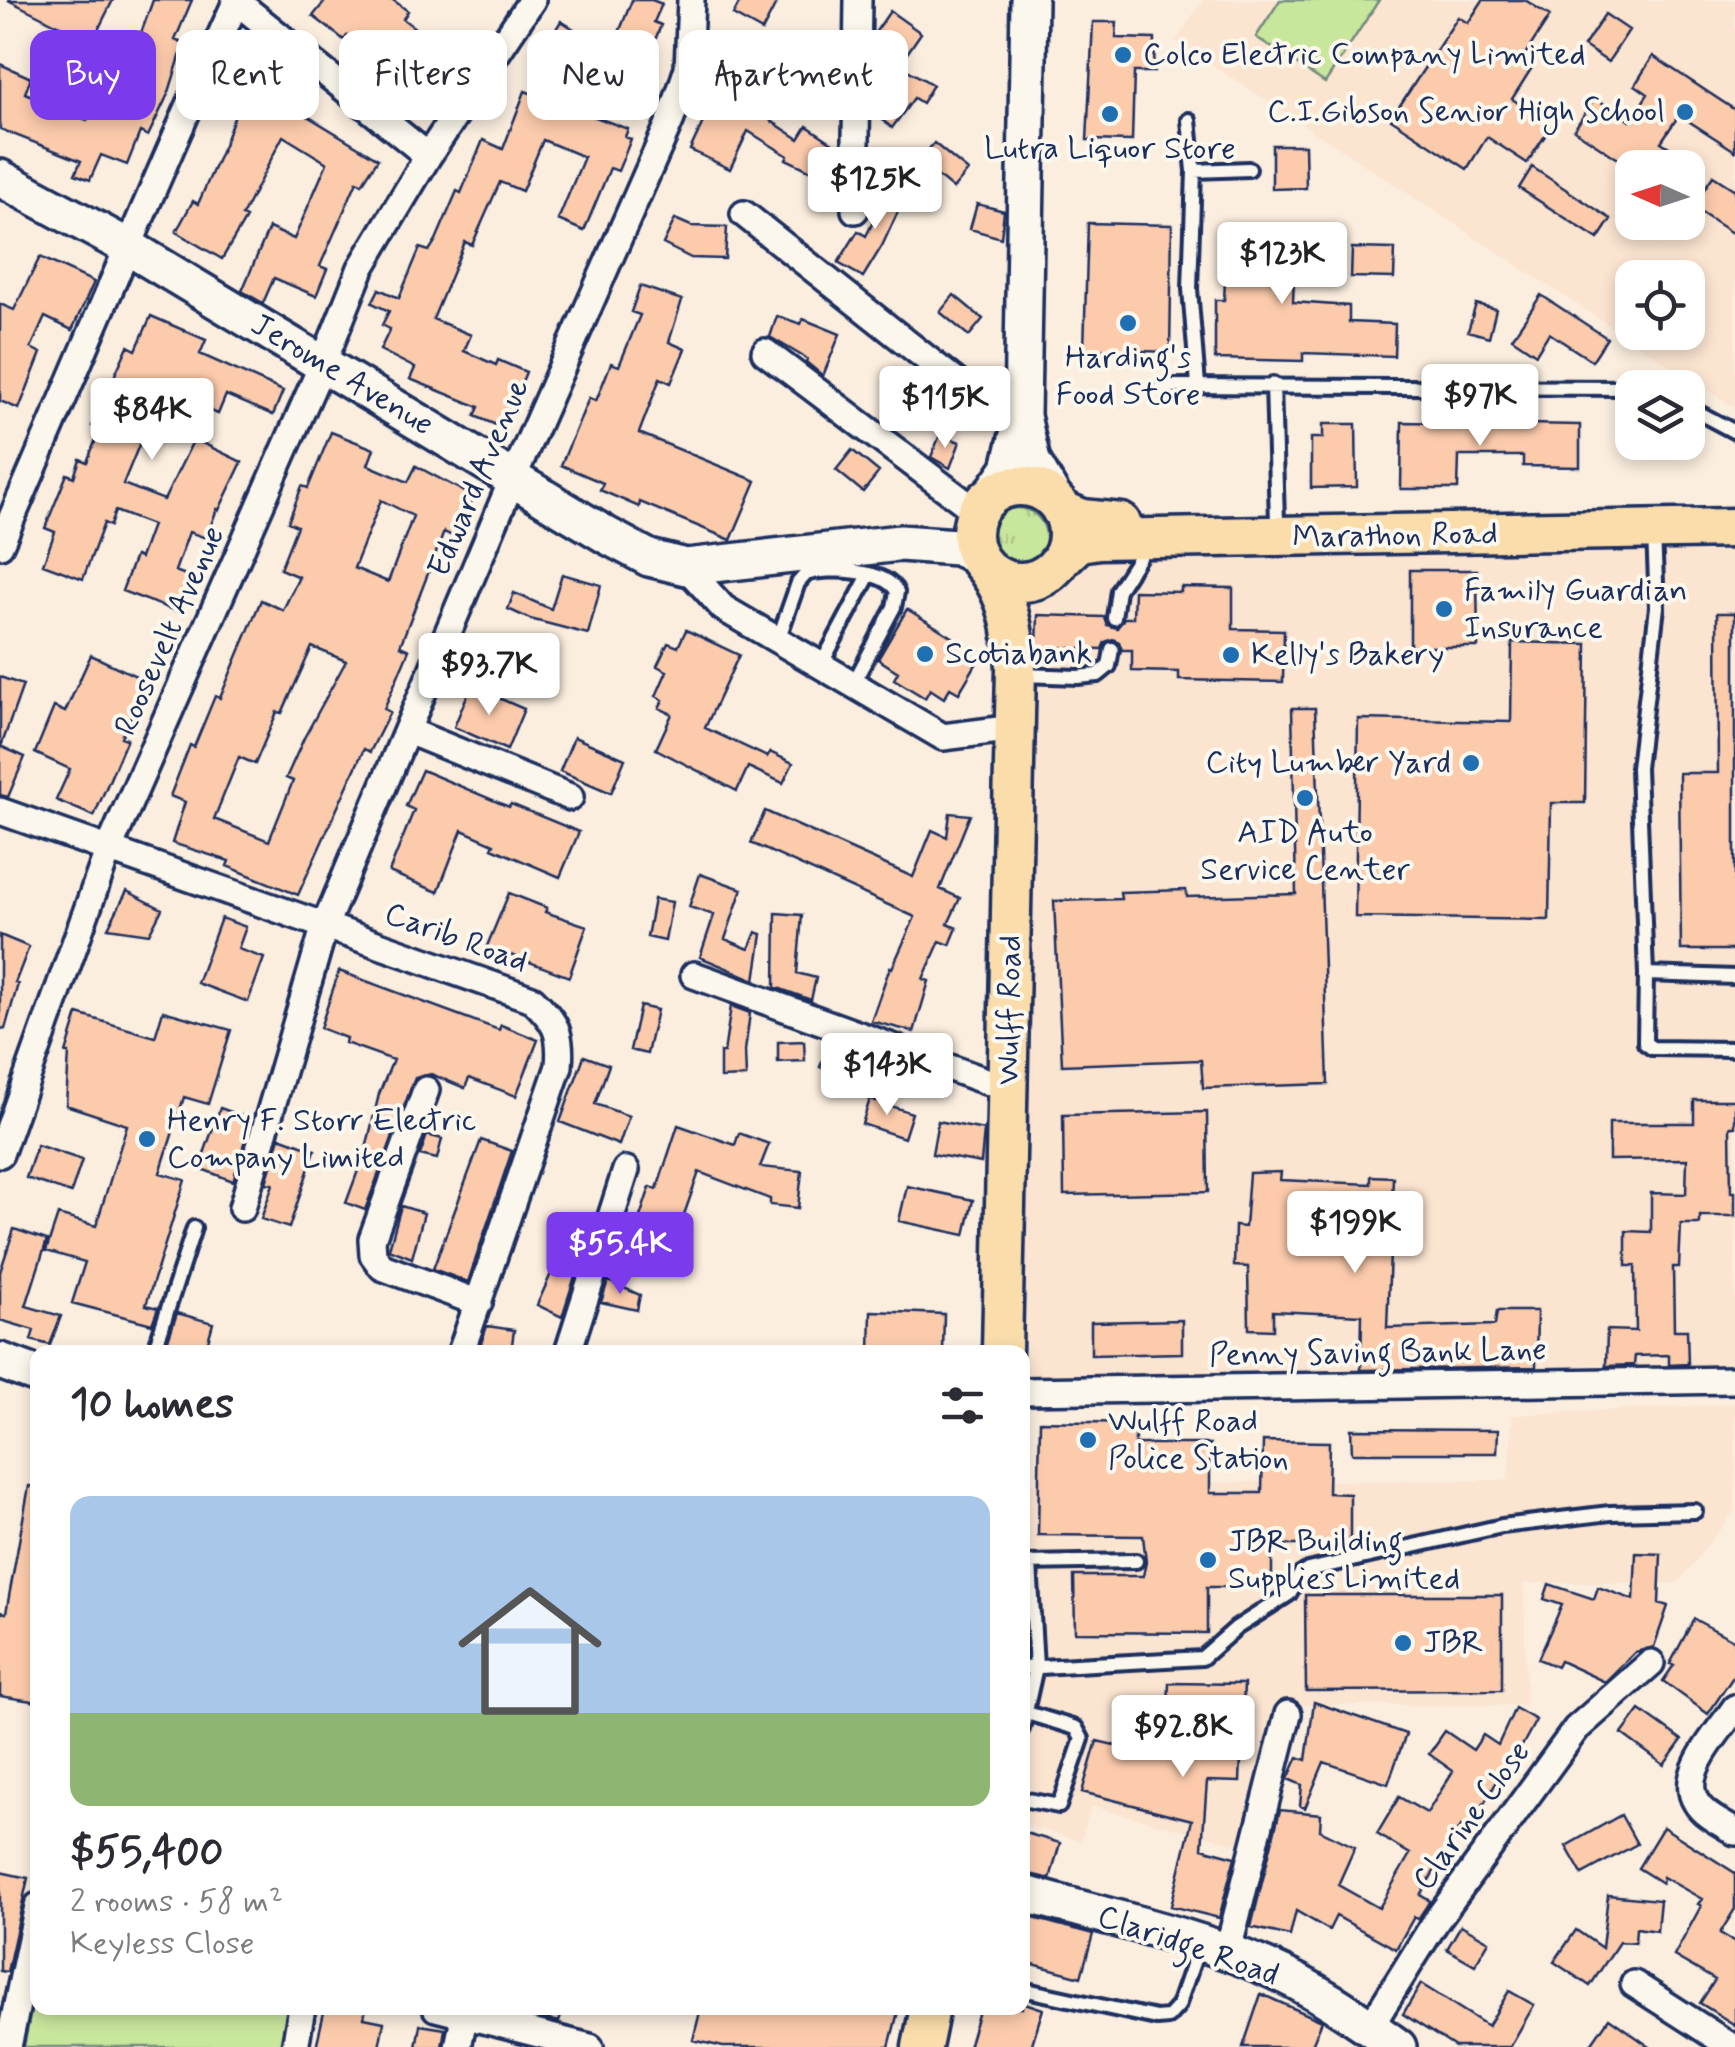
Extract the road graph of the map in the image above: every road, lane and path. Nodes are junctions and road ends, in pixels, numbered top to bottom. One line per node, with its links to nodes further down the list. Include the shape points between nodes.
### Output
1 (532, 0): 7 (street, Roosevelt Avenue)
2 (691, 0): 23 (street, Edward Avenue, via 688,68 671,119)
3 (858, 0): 11 (street)
4 (1029, 0): 20 (street)
5 (235, 1): 7 (street); 13 (street)
6 (1189, 120): 9 (lane)
7 (428, 156): 15 (street, Roosevelt Avenue, via 361,268)
8 (1249, 169): 9 (lane)
9 (1194, 171): 17 (lane, via 1190,290)
10 (0, 178): 13 (street, Jerome Avenue)
11 (855, 210)
12 (744, 214): 20 (street, via 979,400)
13 (130, 248): 15 (street, Jerome Avenue); 31 (street)
14 (765, 352): 28 (street)
15 (323, 363): 23 (street, Jerome Avenue); 45 (street, Roosevelt Avenue)
16 (1274, 384): 17 (lane); 19 (lane); 26 (lane)
17 (1198, 385): 18 (lane)
18 (1162, 386)
19 (1615, 388)
20 (1022, 416): 24 (street, via 1032,461); 28 (street, via 1010,468)
21 (1705, 417): 22 (lane)
22 (1735, 432)
23 (513, 478): 33 (street, Jerome Avenue, via 649,558); 42 (street, Edward Avenue)
24 (1059, 507): 26 (main road, Marathon Road, via 1072,517 1104,523); 28 (main road, via 1032,488 1016,486); 32 (main road, via 1068,529)
25 (1735, 512): 26 (main road, Marathon Road)
26 (1277, 522)
27 (1735, 528): 29 (main road, Marathon Road)
28 (981, 531): 32 (main road, via 999,577 1030,581); 33 (street, Jerome Avenue); 39 (main road, Wulff Road, via 1012,623)
29 (1654, 531): 30 (main road, Marathon Road); 47 (lane, via 1657,607 1638,768)
30 (1152, 539): 32 (main road, Marathon Road, via 1084,540); 35 (lane, via 1118,590)
31 (0, 545)
32 (1059, 562): 39 (main road, Wulff Road, via 1038,584 1027,610)
33 (686, 567): 36 (street, via 723,608)
34 (868, 575): 36 (lane, via 806,574); 38 (lane); 40 (lane, via 886,579 897,592)
35 (1114, 618)
36 (778, 640): 38 (street)
37 (1112, 649): 39 (lane, via 1109,666 1098,675)
38 (820, 665): 40 (street)
39 (1016, 671): 41 (main road, Wulff Road)
40 (853, 684): 41 (street, via 943,737)
41 (1015, 728): 51 (main road, Wulff Road)
42 (408, 731): 43 (street); 46 (street, Edward Avenue)
43 (570, 796)
44 (0, 811): 45 (street, Carib Road)
45 (108, 851): 46 (street, Carib Road); 53 (street, Roosevelt Avenue)
46 (325, 925): 55 (street, Edward Avenue); 57 (street, Carib Road, via 532,999 561,1040 548,1102)
47 (1646, 974): 49 (lane); 50 (lane, via 1647,1047)
48 (694, 975): 51 (street)
49 (1735, 976)
50 (1735, 1050)
51 (1008, 1089): 61 (main road, Wulff Road)
52 (426, 1090): 57 (street, via 372,1240 373,1255 382,1267)
53 (0, 1154)
54 (626, 1170): 60 (street)
55 (242, 1208)
56 (194, 1228): 58 (lane)
57 (478, 1303): 59 (street, Carib Road)
58 (156, 1345)
59 (463, 1345)
60 (570, 1345)
61 (1002, 1345)
62 (0, 1361): 63 (street)
63 (30, 1372)
64 (1735, 1380): 65 (street, Penny Saving Bank Lane)
65 (1030, 1391)
66 (1695, 1511): 70 (lane, via 1502,1526 1308,1570 1289,1594 1202,1658)
67 (1136, 1561): 68 (lane)
68 (1030, 1563)
69 (1651, 1663): 85 (street, Clarine Close, via 1576,1729 1436,1921)
70 (1030, 1667)
71 (1735, 1708): 75 (street, via 1691,1787 1707,1814)
72 (1030, 1714): 74 (lane, via 1076,1728 1082,1739 1059,1806)
73 (1288, 1714): 78 (street)
74 (1030, 1801)
75 (1735, 1832)
76 (1030, 1895): 78 (street, Claridge Road)
77 (30, 1944): 86 (street)
78 (1213, 1950): 80 (lane, via 1168,2016); 85 (street, Claridge Road, via 1266,1968)
79 (1634, 1984): 91 (street)
80 (1030, 1990)
81 (301, 2015): 87 (street)
82 (464, 2015): 88 (street)
83 (479, 2015): 89 (street)
84 (929, 2015): 90 (main road)
85 (1384, 2037)
86 (8, 2047)
87 (295, 2047)
88 (458, 2047)
89 (590, 2047)
90 (922, 2047)
91 (1732, 2047)

